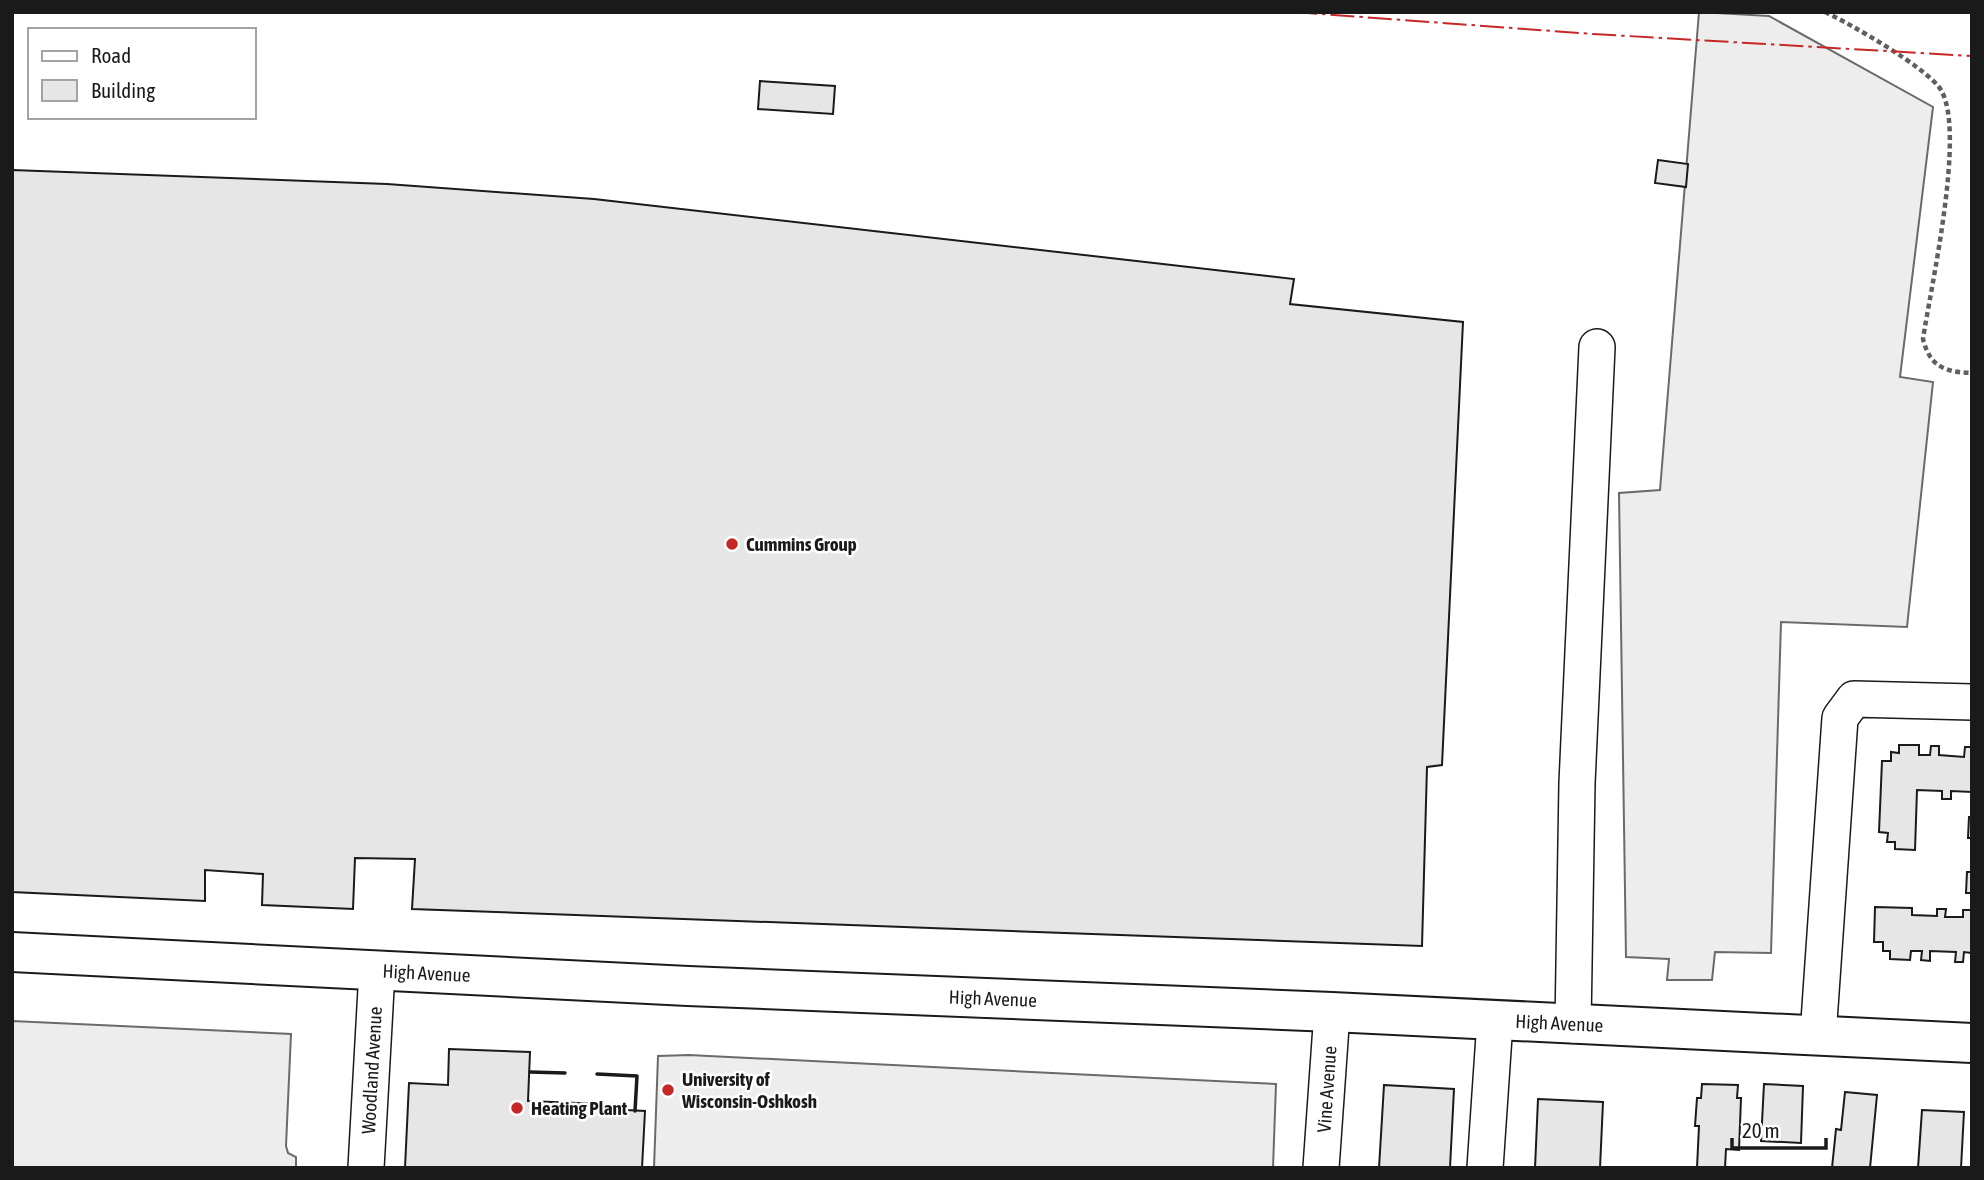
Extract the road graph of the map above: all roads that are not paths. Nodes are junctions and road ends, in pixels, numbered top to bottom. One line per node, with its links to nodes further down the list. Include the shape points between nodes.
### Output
1 (1597, 347): 7 (street, via 1577,783)
2 (1972, 702): 8 (street, via 1854,699 1840,719)
3 (12, 952): 4 (main road, High Avenue)
4 (377, 971): 5 (main road, High Avenue); 10 (street, Woodland Avenue)
5 (1332, 1012): 6 (main road, High Avenue); 11 (street, Vine Avenue)
6 (1495, 1021): 7 (main road, High Avenue); 12 (street)
7 (1573, 1025): 8 (main road, High Avenue)
8 (1818, 1036): 9 (main road, High Avenue)
9 (1972, 1043)
10 (366, 1168)
11 (1321, 1168)
12 (1486, 1168)

